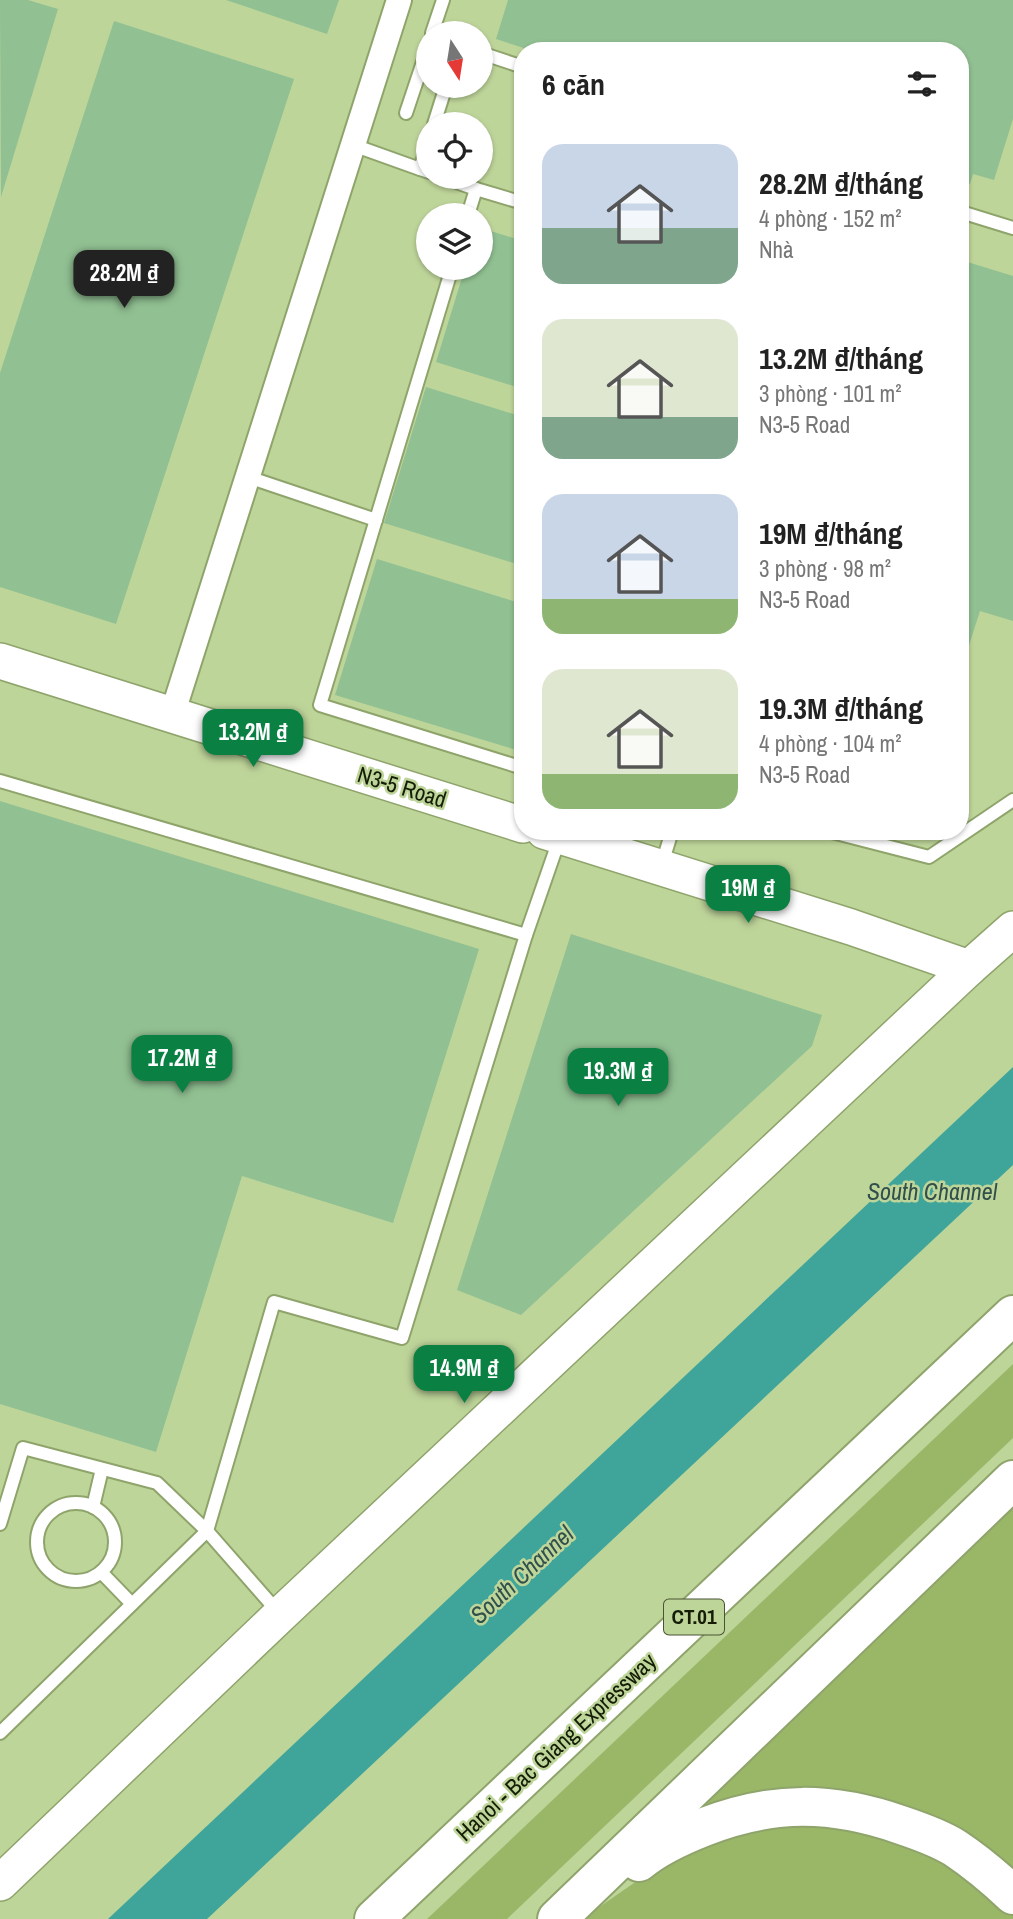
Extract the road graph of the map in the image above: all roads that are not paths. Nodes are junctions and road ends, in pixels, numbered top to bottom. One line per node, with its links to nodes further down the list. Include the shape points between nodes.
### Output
1 (399, 0): 8 (street)
2 (443, 0): 3 (lane)
3 (436, 21)
4 (494, 57): 5 (lane)
5 (514, 64)
6 (416, 83): 7 (lane)
7 (406, 113)
8 (353, 145): 9 (lane); 15 (street)
9 (416, 167)
10 (479, 189): 11 (lane)
11 (514, 200)
12 (969, 214): 13 (lane)
13 (1013, 228)
14 (448, 280): 16 (lane)
15 (248, 477): 16 (lane); 18 (street)
16 (376, 520): 19 (lane, via 320,705)
17 (0, 661): 18 (street, N3-5 Road)
18 (172, 715): 22 (street, N3-5 Road)
19 (514, 765)
20 (0, 781): 31 (lane)
21 (1013, 800): 23 (lane)
22 (514, 822)
23 (969, 830)
24 (550, 840): 31 (lane)
25 (571, 840): 29 (street)
26 (669, 840): 29 (lane)
27 (862, 840): 28 (lane, via 929,858)
28 (955, 840)
29 (660, 868): 32 (street)
30 (1013, 929): 32 (street)
31 (526, 935): 38 (lane, via 402,1338 274,1302)
32 (969, 968): 41 (street)
33 (1013, 1315): 45 (highway, Hanoi - Bac Giang Expressway / CT.01)
34 (102, 1469): 36 (lane); 37 (lane, via 23,1448); 38 (lane, via 157,1483)
35 (1013, 1480): 46 (highway)
36 (93, 1507): 39 (lane, via 112,1525 115,1538 114,1551); 39 (lane, via 80,1503 54,1509 38,1530 36,1541 42,1562 59,1577 81,1581)
37 (0, 1524)
38 (207, 1531): 40 (lane); 41 (lane)
39 (101, 1572): 40 (lane)
40 (132, 1604): 42 (lane)
41 (281, 1615): 43 (street)
42 (0, 1733)
43 (0, 1883)
44 (1013, 1895): 47 (highway, via 953,1847 916,1830 817,1805 783,1806 722,1820 662,1846)
45 (374, 1919)
46 (557, 1919)
47 (570, 1919)

